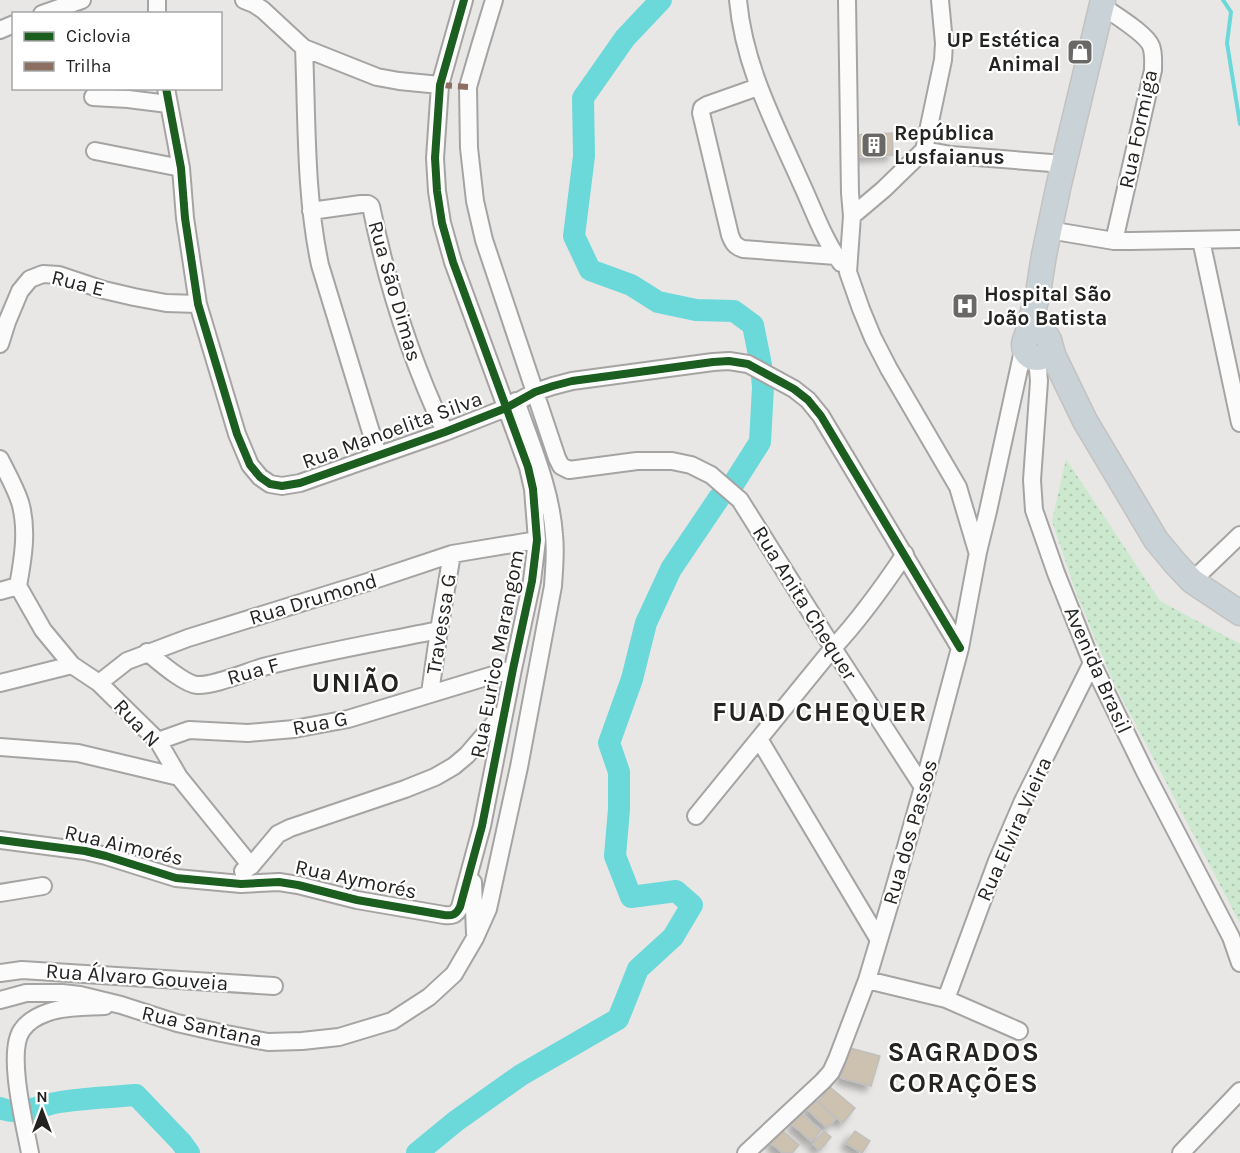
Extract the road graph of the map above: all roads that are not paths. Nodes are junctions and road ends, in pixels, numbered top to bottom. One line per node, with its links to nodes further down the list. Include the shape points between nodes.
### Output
1 (82, 0): 9 (street)
2 (244, 0): 10 (street, via 263,10)
3 (464, 0): 11 (street)
4 (494, 0): 30 (street, via 468,87 469,148 484,240)
5 (738, 0): 12 (street, via 745,44)
6 (847, 0): 20 (street)
7 (940, 0): 15 (street, via 943,60)
8 (1102, 3): 17 (highway); 24 (street, Rua Formiga, via 1151,44 1153,56)
9 (48, 12)
10 (304, 48): 11 (street, via 377,77); 19 (street)
11 (440, 85): 31 (street, via 435,158 442,223 453,262)
12 (758, 87): 25 (street); 25 (street, via 707,105 701,113 734,244 743,249)
13 (167, 96): 14 (street); 18 (street)
14 (93, 97)
15 (924, 150): 17 (street); 20 (street)
16 (95, 151): 18 (street)
17 (1064, 164): 21 (highway)
18 (181, 168): 27 (street)
19 (311, 211): 33 (street, Rua São Dimas, via 371,206 406,338); 34 (street, via 320,265)
20 (852, 216): 26 (street)
21 (1049, 230): 24 (street); 29 (highway, via 1038,293)
22 (1240, 239): 23 (street)
23 (1201, 240): 24 (street); 32 (street)
24 (1114, 241)
25 (836, 256): 26 (street)
26 (848, 272): 36 (street, via 873,338)
27 (198, 304): 28 (street, Rua E, via 134,297 43,274 30,279 20,291); 34 (street, Rua Manoelita Silva, via 237,434 250,465 260,477 282,486 300,483)
28 (0, 344)
29 (1035, 351): 37 (street, Rua dos Passos, via 993,483); 44 (highway, via 1063,375 1085,422 1142,518); 52 (street, Avenida Brasil, via 1039,381 1032,480 1034,510)
30 (535, 392): 31 (street, Rua Manoelita Silva); 43 (street, Rua Manoelita Silva, via 572,381 712,362 748,364 808,400); 49 (street, Rua Anita Chequer, via 557,458 569,470 637,461 672,461 711,475 740,501)
31 (511, 404): 33 (street, Rua Manoelita Silva); 40 (street, Rua Eurico Marangom, via 533,489); 72 (street, Rua Eurico Marangom, via 542,477 555,558 519,767 488,909)
32 (1240, 423)
33 (445, 432): 34 (street, Rua Manoelita Silva)
34 (378, 455)
35 (0, 459): 45 (street, via 21,504 24,524)
36 (958, 487): 37 (street); 38 (street)
37 (982, 504): 38 (street, via 985,517 979,520); 41 (street, Rua dos Passos)
38 (966, 512): 41 (street)
39 (1240, 535): 44 (street)
40 (537, 540): 42 (street, Rua Drumond); 54 (street, Rua Eurico Marangom)
41 (978, 552): 50 (street, Rua dos Passos)
42 (452, 554): 48 (street, Travessa G); 51 (street, Rua Drumond)
43 (905, 554): 49 (street); 50 (street)
44 (1192, 581): 47 (highway)
45 (18, 586): 46 (street); 53 (street, Rua N, via 43,630)
46 (0, 591)
47 (1240, 613)
48 (439, 630): 51 (street, Rua F, via 197,685); 57 (street, Travessa G)
49 (833, 648): 59 (street); 63 (street, Rua Anita Chequer)
50 (960, 648): 63 (street, Rua dos Passos)
51 (147, 652): 56 (street, Rua Drumond, via 127,661)
52 (1092, 663): 74 (street, Avenida Brasil, via 1231,937); 80 (street, Rua Elvira Vieira, via 1023,801)
53 (72, 665): 55 (street); 56 (street, Rua N)
54 (513, 669): 57 (street, Rua G); 58 (street, Rua Eurico Marangom)
55 (0, 682)
56 (99, 683): 60 (street, Rua N)
57 (430, 693): 60 (street, Rua G, via 323,724 248,733 189,730)
58 (505, 711): 66 (street, via 454,766 405,789 284,831); 67 (street, Rua Eurico Marangom)
59 (759, 739): 64 (street); 73 (street)
60 (158, 741): 62 (street, Rua N)
61 (0, 747): 62 (street, via 78,753)
62 (179, 777): 66 (street, Rua N)
63 (923, 787): 73 (street, Rua dos Passos)
64 (696, 816)
65 (0, 840): 68 (street, Rua Aimorés, via 85,851 176,878)
66 (251, 866): 68 (street, via 240,873)
67 (472, 866): 71 (street, Rua Eurico Marangom); 72 (street)
68 (205, 881): 71 (street, Rua Aymorés, via 279,882 452,916)
69 (43, 886): 70 (street)
70 (0, 893)
71 (460, 907)
72 (475, 938): 82 (street, Rua Santana, via 454,974 429,997 392,1021 339,1037 267,1042 177,1023)
73 (879, 940): 77 (street, Rua dos Passos)
74 (1240, 963)
75 (21, 970): 76 (street, Rua Álvaro Gouveia); 78 (street, Rua Álvaro Gouveia); 79 (street)
76 (0, 972)
77 (867, 980): 80 (street); 86 (street, Rua dos Passos, via 831,1072)
78 (274, 986)
79 (26, 993): 81 (street, Rua Santana); 82 (street, Rua Santana, via 80,995)
80 (946, 999): 83 (street)
81 (0, 1000)
82 (121, 1005): 85 (street, via 49,1012 21,1030 15,1061)
83 (1018, 1031)
84 (1240, 1091): 87 (street)
85 (30, 1153)
86 (746, 1153)
87 (1181, 1153)

